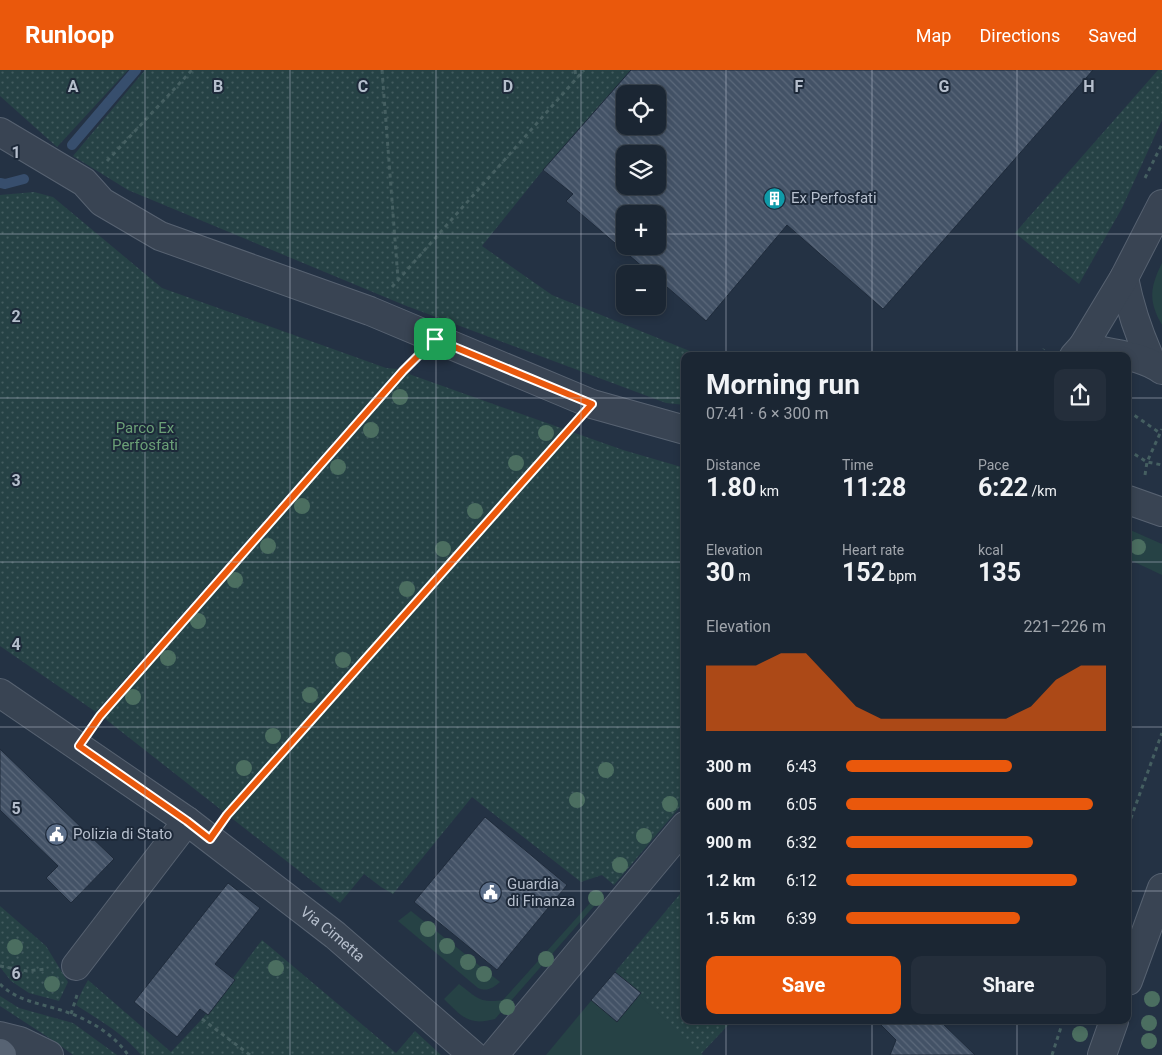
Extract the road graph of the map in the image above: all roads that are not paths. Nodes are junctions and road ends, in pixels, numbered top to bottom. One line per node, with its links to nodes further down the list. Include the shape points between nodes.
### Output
1 (0, 132): 8 (street, via 84,182 102,202 160,236 370,311 592,404)
2 (1162, 204): 3 (street)
3 (1124, 278): 4 (street); 7 (street, via 1139,334)
4 (1079, 351): 5 (street)
5 (1108, 352)
6 (1131, 357): 7 (street)
7 (1157, 366)
8 (681, 429)
9 (1131, 501): 10 (street)
10 (1162, 512)
11 (0, 693): 12 (street, Via Cimetta)
12 (187, 821): 15 (street); 20 (street, Via Cimetta, via 335,935)
13 (681, 831): 21 (street)
14 (1162, 888): 16 (street)
15 (76, 966)
16 (1131, 973)
17 (1113, 1024): 22 (street)
18 (0, 1036): 19 (street, via 20,1041)
19 (49, 1055)
20 (472, 1055)
21 (494, 1055)
22 (1102, 1055)

